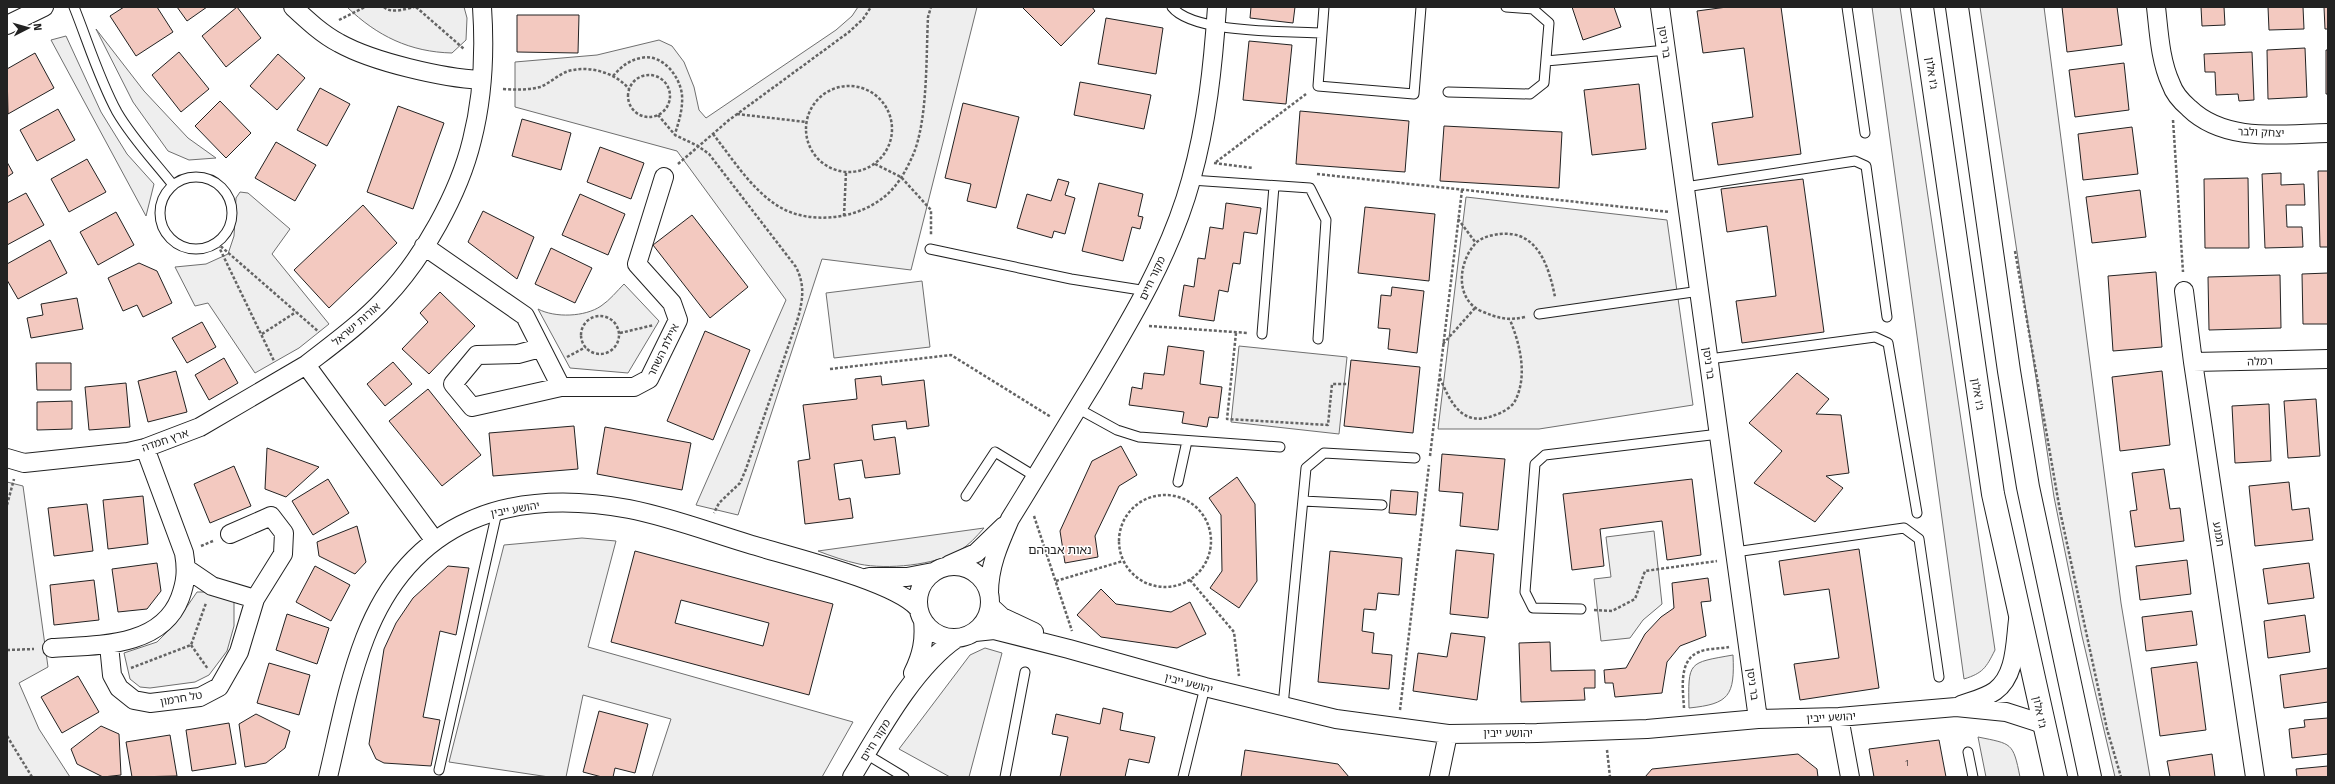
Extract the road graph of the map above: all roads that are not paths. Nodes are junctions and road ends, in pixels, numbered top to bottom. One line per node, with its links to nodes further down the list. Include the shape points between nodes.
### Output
1 (44, 7): 15 (street)
2 (74, 7): 26 (lane, via 104,86 118,113)
3 (293, 7): 20 (street, via 314,26 339,43 367,54 463,79)
4 (482, 7): 20 (street, אורות ישראל, via 485,40)
5 (1172, 7): 16 (lane, via 1178,14)
6 (1217, 7): 16 (street, מקור חיים)
7 (1324, 7): 17 (lane)
8 (1421, 7): 17 (lane, via 1414,94 1318,86)
9 (1506, 7): 19 (lane, via 1533,9 1549,23)
10 (1660, 7): 18 (street, בר ניסן)
11 (1847, 7): 22 (lane)
12 (1922, 7): 68 (main road, ג'ו אלון, via 1991,478)
13 (1957, 7): 99 (main road, via 2028,487)
14 (2156, 7): 23 (street, יצחק ולבר, via 2161,47 2171,86 2182,102 2196,115 2210,124 2248,134)
15 (7, 25)
16 (1216, 27): 17 (lane); 25 (street, מקור חיים, via 1206,122)
17 (1322, 33)
18 (1667, 50): 19 (lane); 28 (street, בר ניסן)
19 (1546, 61): 21 (lane, via 1544,83 1530,94)
20 (481, 80): 29 (street, אורות ישראל, via 472,140 445,210)
21 (1448, 92)
22 (1864, 133)
23 (2328, 133)
24 (664, 177): 43 (street, איילת השחר, via 637,264 672,304 678,320 649,379 634,387)
25 (1191, 180): 27 (lane); 31 (street, מקור חיים)
26 (173, 185): 26 (lane, via 187,178 200,177 212,180 222,188 229,198 232,209 231,222 217,243 206,248 189,249 168,236 160,219 161,206 165,194)
27 (1274, 186): 36 (lane); 37 (lane, via 1310,188 1326,220)
28 (1685, 186): 32 (street, בר ניסן); 35 (lane, via 1855,161 1866,166)
29 (424, 246): 38 (street, via 525,316); 42 (street, אורות ישראל, via 407,273 385,299)
30 (930, 249): 31 (lane, via 1071,279)
31 (1147, 291): 44 (street, מקור חיים)
32 (1700, 291): 34 (lane); 39 (street, בר ניסן)
33 (2184, 291): 41 (street, תמנע)
34 (1539, 314)
35 (1887, 317)
36 (1262, 334)
37 (1318, 339)
38 (540, 348): 43 (street); 43 (street, איילת השחר, via 518,354 477,355 453,384 472,407)
39 (1709, 359): 45 (street, בר ניסן); 57 (lane, via 1875,337 1888,343)
40 (2328, 359): 41 (street, רמלה)
41 (2193, 362): 100 (street, תמנע)
42 (306, 365): 48 (street, ארץ חמדה, via 200,427); 60 (street)
43 (561, 387)
44 (1077, 408): 46 (lane, via 1117,430 1139,437); 51 (street, מקור חיים)
45 (1719, 434): 61 (street, בר ניסן); 67 (lane, via 1545,455 1535,464 1525,592 1533,608)
46 (1187, 441): 47 (lane); 52 (lane)
47 (1280, 447)
48 (145, 448): 49 (street, ארץ חמדה, via 24,463); 62 (street)
49 (7, 458)
50 (1415, 458): 54 (lane, via 1324,454 1306,468)
51 (1036, 477): 53 (lane, via 995,452); 58 (street, מקור חיים)
52 (1178, 482)
53 (966, 496)
54 (1302, 501): 55 (lane); 79 (lane)
55 (1382, 505)
56 (497, 510): 60 (street, יהושע ייבין, via 456,526); 64 (street, יהושע ייבין, via 530,504 592,505 649,514); 88 (lane)
57 (1917, 513)
58 (1010, 519): 63 (street, מקור חיים, via 976,552); 66 (street, מקור חיים, via 989,575)
59 (230, 534): 65 (street, via 271,516 284,534 283,554)
60 (434, 541): 89 (street, יהושע ייבין, via 423,550 393,586 366,636 356,664)
61 (1735, 556): 76 (lane, via 1904,528 1911,532 1919,539); 82 (street, בר ניסן)
62 (185, 561): 65 (street, via 212,586); 72 (street, via 185,584 178,604 168,619 153,630 135,638)
63 (939, 569): 64 (street, יהושע ייבין, via 907,577); 66 (street, via 964,567 975,572 984,582); 69 (street, via 920,589)
64 (857, 577): 69 (street, יהושע ייבין, via 902,594)
65 (255, 599): 72 (street, טל חרמון, via 239,652 219,687 200,697 150,703 134,700 119,688 112,675)
66 (990, 599): 70 (street, via 987,618); 74 (street, יהושע ייבין, via 1002,617)
67 (1581, 609)
68 (2018, 611): 80 (street, יהושע ייבין, via 2014,656 2008,675 1996,690); 83 (main road, ג'ו אלון)
69 (921, 614): 71 (street, via 939,635); 78 (street, מקור חיים, via 924,632 921,656)
70 (975, 632): 71 (street); 74 (street, יהושע ייבין, via 994,630)
71 (958, 638): 78 (street, מקור חיים, via 933,658)
72 (109, 645): 73 (street)
73 (52, 648)
74 (1074, 650): 77 (street, יהושע ייבין)
75 (1025, 672): 92 (lane)
76 (1939, 677)
77 (1205, 687): 79 (street, יהושע ייבין); 93 (lane)
78 (899, 702): 87 (street, מקור חיים)
79 (1283, 706): 84 (street, יהושע ייבין, via 1336,719)
80 (1956, 707): 81 (street, יהושע ייבין); 83 (street, יהושע ייבין, via 2006,712)
81 (1839, 717): 82 (street, יהושע ייבין); 95 (street)
82 (1758, 719): 84 (street, יהושע ייבין, via 1605,730)
83 (2043, 724): 85 (main road, ג'ו אלון)
84 (1448, 734): 94 (street)
85 (2049, 751): 97 (main road); 98 (main road, ג'ו אלון)
86 (1968, 752): 96 (lane)
87 (866, 754): 90 (street, מקור חיים); 91 (lane)
88 (439, 770)
89 (328, 777)
90 (852, 777)
91 (904, 777)
92 (1005, 777)
93 (1183, 777)
94 (1439, 777)
95 (1850, 777)
96 (1973, 777)
97 (2053, 777)
98 (2056, 777)
99 (2090, 777)
100 (2255, 777)

